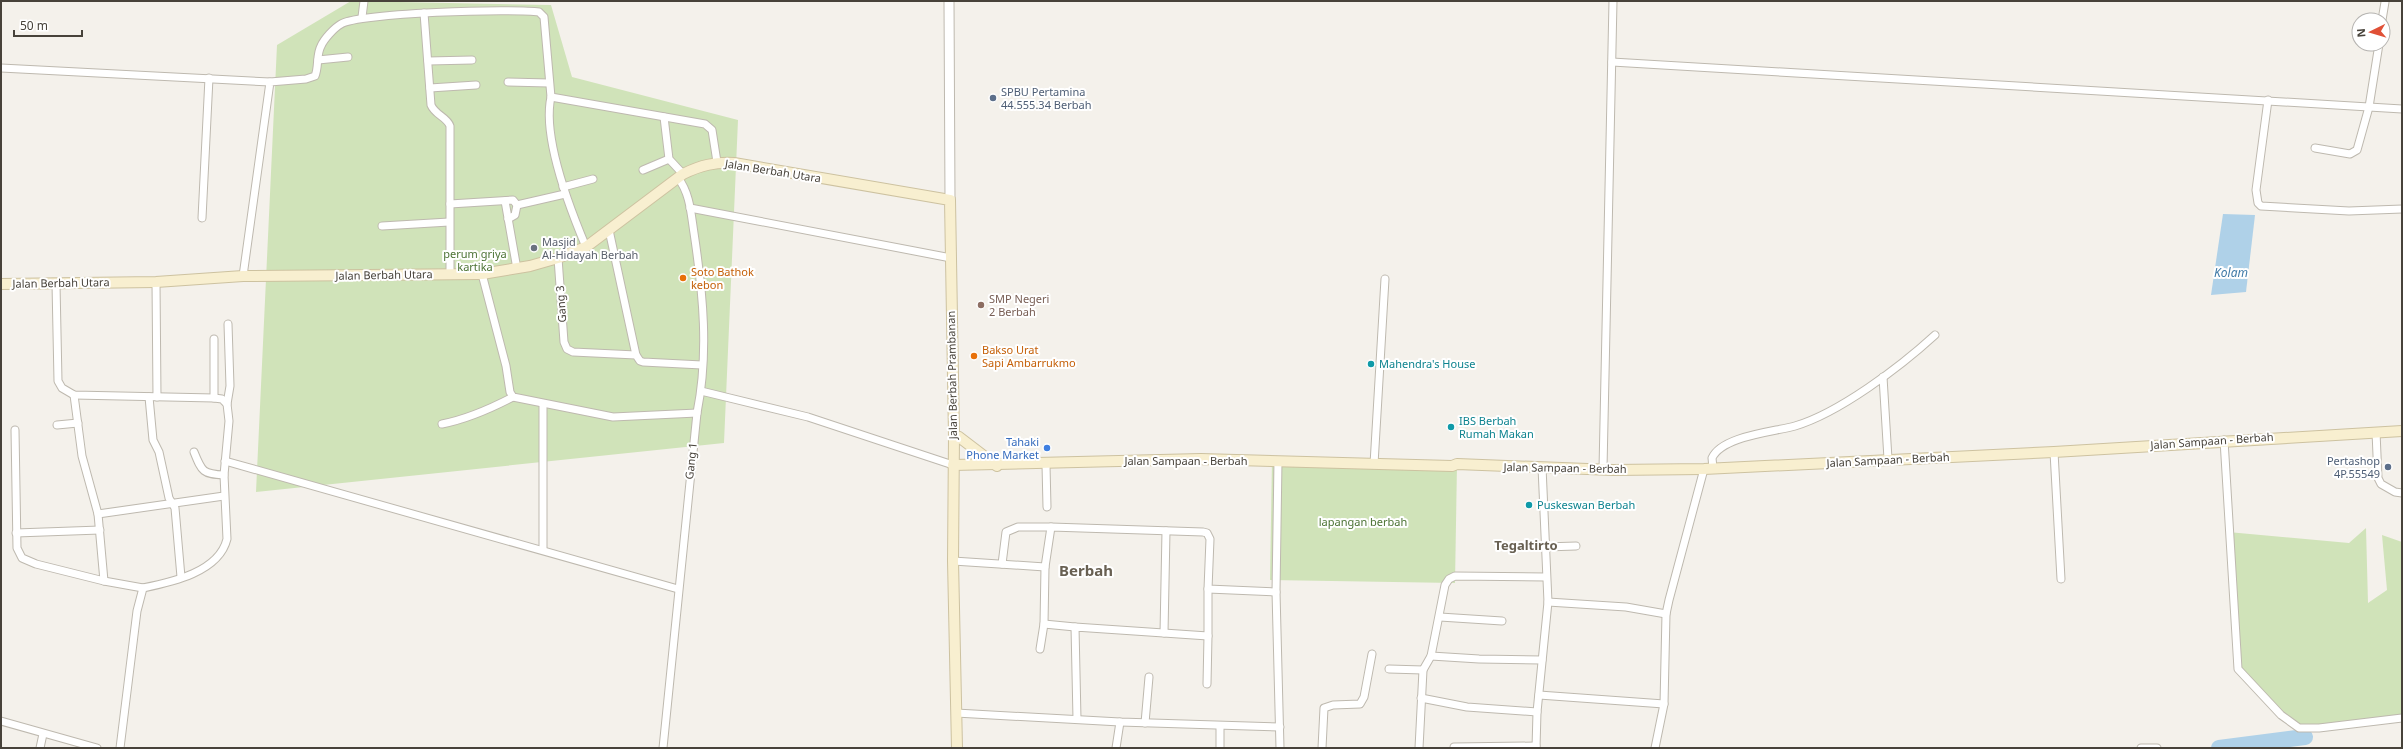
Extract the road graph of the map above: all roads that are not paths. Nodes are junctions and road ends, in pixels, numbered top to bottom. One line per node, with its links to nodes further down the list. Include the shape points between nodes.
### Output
1 (364, 1): 7 (street)
2 (949, 1): 33 (street, Jalan Berbah Prambanan)
3 (1613, 1): 13 (street)
4 (2385, 2): 5 (street)
5 (2383, 12)
6 (424, 13): 7 (street); 12 (street); 18 (street, via 542,13)
7 (362, 17): 10 (street, via 342,23 320,47)
8 (2378, 52): 23 (street)
9 (348, 57): 10 (street)
10 (318, 60): 16 (street, via 316,73 312,78)
11 (472, 60): 12 (street)
12 (428, 61): 20 (street)
13 (1612, 62): 22 (street); 88 (street)
14 (1, 68): 15 (street)
15 (209, 78): 16 (street); 39 (street)
16 (270, 82): 50 (street)
17 (508, 82): 18 (street)
18 (549, 83): 21 (street)
19 (476, 85): 20 (street)
20 (430, 88): 35 (street, via 434,111 450,126)
21 (551, 97): 25 (street); 32 (street, via 549,124)
22 (2268, 100): 23 (street); 38 (street, via 2256,190 2261,206 2349,212)
23 (2369, 107): 24 (street); 26 (street, via 2359,146 2354,152 2350,154)
24 (2402, 109)
25 (664, 117): 27 (street); 28 (street, via 709,127 712,130)
26 (2315, 148)
27 (669, 159): 29 (street); 30 (street, Gang 1)
28 (717, 162): 30 (main road, Jalan Berbah Utara, via 697,166); 33 (main road, Jalan Berbah Utara)
29 (644, 170)
30 (680, 176): 37 (street, Gang 1); 43 (main road, Jalan Berbah Utara)
31 (593, 179): 32 (street)
32 (564, 191): 36 (street); 44 (street)
33 (950, 200): 46 (main road, Jalan Berbah Prambanan)
34 (505, 201): 35 (street); 36 (street, via 513,200); 40 (street)
35 (450, 204): 41 (street)
36 (517, 205): 40 (street, via 515,215)
37 (690, 208): 46 (street); 59 (street, Gang 1, via 702,286)
38 (2402, 209)
39 (202, 218)
40 (508, 219): 47 (street)
41 (449, 222): 42 (street); 49 (street)
42 (382, 226)
43 (609, 230): 44 (main road, Jalan Berbah Utara); 58 (street)
44 (586, 247): 45 (main road, Jalan Berbah Utara)
45 (558, 258): 47 (main road, Jalan Berbah Utara); 58 (street, Gang 3, via 564,342 567,349 573,352)
46 (951, 258): 76 (main road, Jalan Berbah Prambanan)
47 (518, 269): 48 (main road, Jalan Berbah Utara)
48 (482, 274): 49 (main road, Jalan Berbah Utara); 65 (street)
49 (450, 275): 50 (main road, Jalan Berbah Utara)
50 (243, 276): 52 (main road, Jalan Berbah Utara)
51 (1385, 279): 83 (street)
52 (156, 282): 54 (main road, Jalan Berbah Utara); 64 (street)
53 (1, 284): 54 (main road, Jalan Berbah Utara)
54 (56, 284): 62 (street, via 58,381 62,388)
55 (228, 324): 67 (street, via 230,386)
56 (1934, 335): 60 (street)
57 (214, 339): 66 (street)
58 (636, 355): 59 (street, via 643,362)
59 (702, 365): 61 (street, Gang 1)
60 (1884, 377): 80 (street); 89 (street, via 1811,421 1720,447)
61 (701, 391): 69 (street, Gang 1); 84 (street, via 808,417)
62 (74, 395): 63 (street); 70 (street)
63 (149, 397): 64 (street); 93 (street, via 153,440 159,452)
64 (157, 397): 66 (street)
65 (513, 397): 68 (street); 71 (street, via 488,410 459,421)
66 (214, 398): 67 (street, via 222,399)
67 (227, 404): 81 (street, via 229,421)
68 (543, 404): 69 (street, via 613,417); 102 (street)
69 (697, 413): 111 (street, Gang 1)
70 (78, 423): 72 (street); 95 (street, via 82,456)
71 (442, 424)
72 (57, 425)
73 (15, 430): 99 (street)
74 (2402, 431): 75 (main road, Jalan Sampaan - Berbah)
75 (2376, 432): 77 (main road, Jalan Sampaan - Berbah); 91 (street, via 2378,478 2381,484)
76 (954, 436): 84 (main road, Jalan Berbah Prambanan); 86 (main road, via 959,437)
77 (2224, 440): 79 (main road, Jalan Sampaan - Berbah); 135 (street, via 2238,669 2281,715 2299,728)
78 (194, 452): 90 (street, via 201,470 208,474)
79 (2054, 452): 80 (main road, Jalan Sampaan - Berbah); 108 (street)
80 (1888, 459): 89 (main road, Jalan Sampaan - Berbah)
81 (225, 461): 90 (street); 111 (street)
82 (1278, 461): 83 (main road, Jalan Sampaan - Berbah); 85 (main road, Jalan Sampaan - Berbah, via 1154,460); 113 (street)
83 (1374, 464): 87 (main road, Jalan Sampaan - Berbah)
84 (953, 465): 86 (main road, Jalan Sampaan - Berbah); 103 (main road, Jalan Berbah Prambanan)
85 (1046, 465): 86 (main road, Jalan Sampaan - Berbah); 94 (street)
86 (997, 466)
87 (1542, 467): 88 (main road, Jalan Sampaan - Berbah); 101 (street)
88 (1603, 469): 89 (main road, Jalan Sampaan - Berbah)
89 (1708, 469): 115 (street)
90 (224, 475): 92 (street)
91 (2402, 493)
92 (224, 496): 93 (street); 106 (street, via 227,539 225,548 207,565)
93 (171, 504): 95 (street); 106 (street, via 175,508)
94 (1047, 507)
95 (98, 514): 97 (street)
96 (1051, 527): 98 (street); 104 (street, via 1018,527 1006,532); 105 (street)
97 (100, 530): 99 (street); 109 (street)
98 (1166, 531): 112 (street, via 1198,531 1209,535); 120 (street)
99 (16, 533): 109 (street, via 19,554 28,562)
100 (1576, 546): 101 (street)
101 (1545, 547): 107 (street)
102 (543, 548)
103 (953, 561): 104 (street); 133 (main road, Jalan Berbah Prambanan)
104 (1002, 564): 105 (street)
105 (1045, 567): 118 (street)
106 (181, 577): 110 (street)
107 (1546, 578): 114 (street); 116 (street, via 1455,576 1445,585)
108 (2061, 579)
109 (104, 581): 110 (street)
110 (142, 588): 147 (street)
111 (678, 589): 148 (street, Gang 1)
112 (1208, 589): 113 (street); 121 (street)
113 (1276, 592): 141 (street)
114 (1548, 602): 115 (street, via 1626,607); 125 (street)
115 (1666, 614): 132 (street)
116 (1440, 617): 117 (street); 124 (street)
117 (1502, 621)
118 (1044, 624): 119 (street); 122 (street)
119 (1075, 627): 120 (street); 136 (street)
120 (1164, 633): 121 (street)
121 (1208, 636): 129 (street)
122 (1040, 649)
123 (1372, 654): 153 (street, via 1364,697 1360,704 1324,708)
124 (1431, 656): 125 (street); 127 (street)
125 (1542, 660): 130 (street)
126 (1388, 669): 127 (street)
127 (1423, 670): 131 (street)
128 (1149, 677): 139 (street)
129 (1207, 684)
130 (1539, 695): 132 (street); 134 (street)
131 (1421, 698): 134 (street, via 1467,707); 154 (street)
132 (1664, 704): 155 (street)
133 (956, 712): 136 (street); 149 (main road, Jalan Berbah Prambanan)
134 (1537, 712): 144 (street)
135 (2402, 718)
136 (1077, 719): 138 (street)
137 (1, 722): 142 (street)
138 (1120, 722): 139 (street); 150 (street)
139 (1145, 723): 140 (street)
140 (1220, 726): 141 (street); 151 (street)
141 (1280, 727): 152 (street)
142 (43, 734): 145 (street); 146 (street)
143 (1454, 747): 144 (street)
144 (1536, 747)
145 (40, 748)
146 (97, 748)
147 (120, 748)
148 (663, 748)
149 (957, 748)
150 (1116, 748)
151 (1220, 748)
152 (1280, 748)
153 (1322, 748)
154 (1419, 748)
155 (1655, 748)
156 (2141, 748): 157 (street)
157 (2157, 748)

